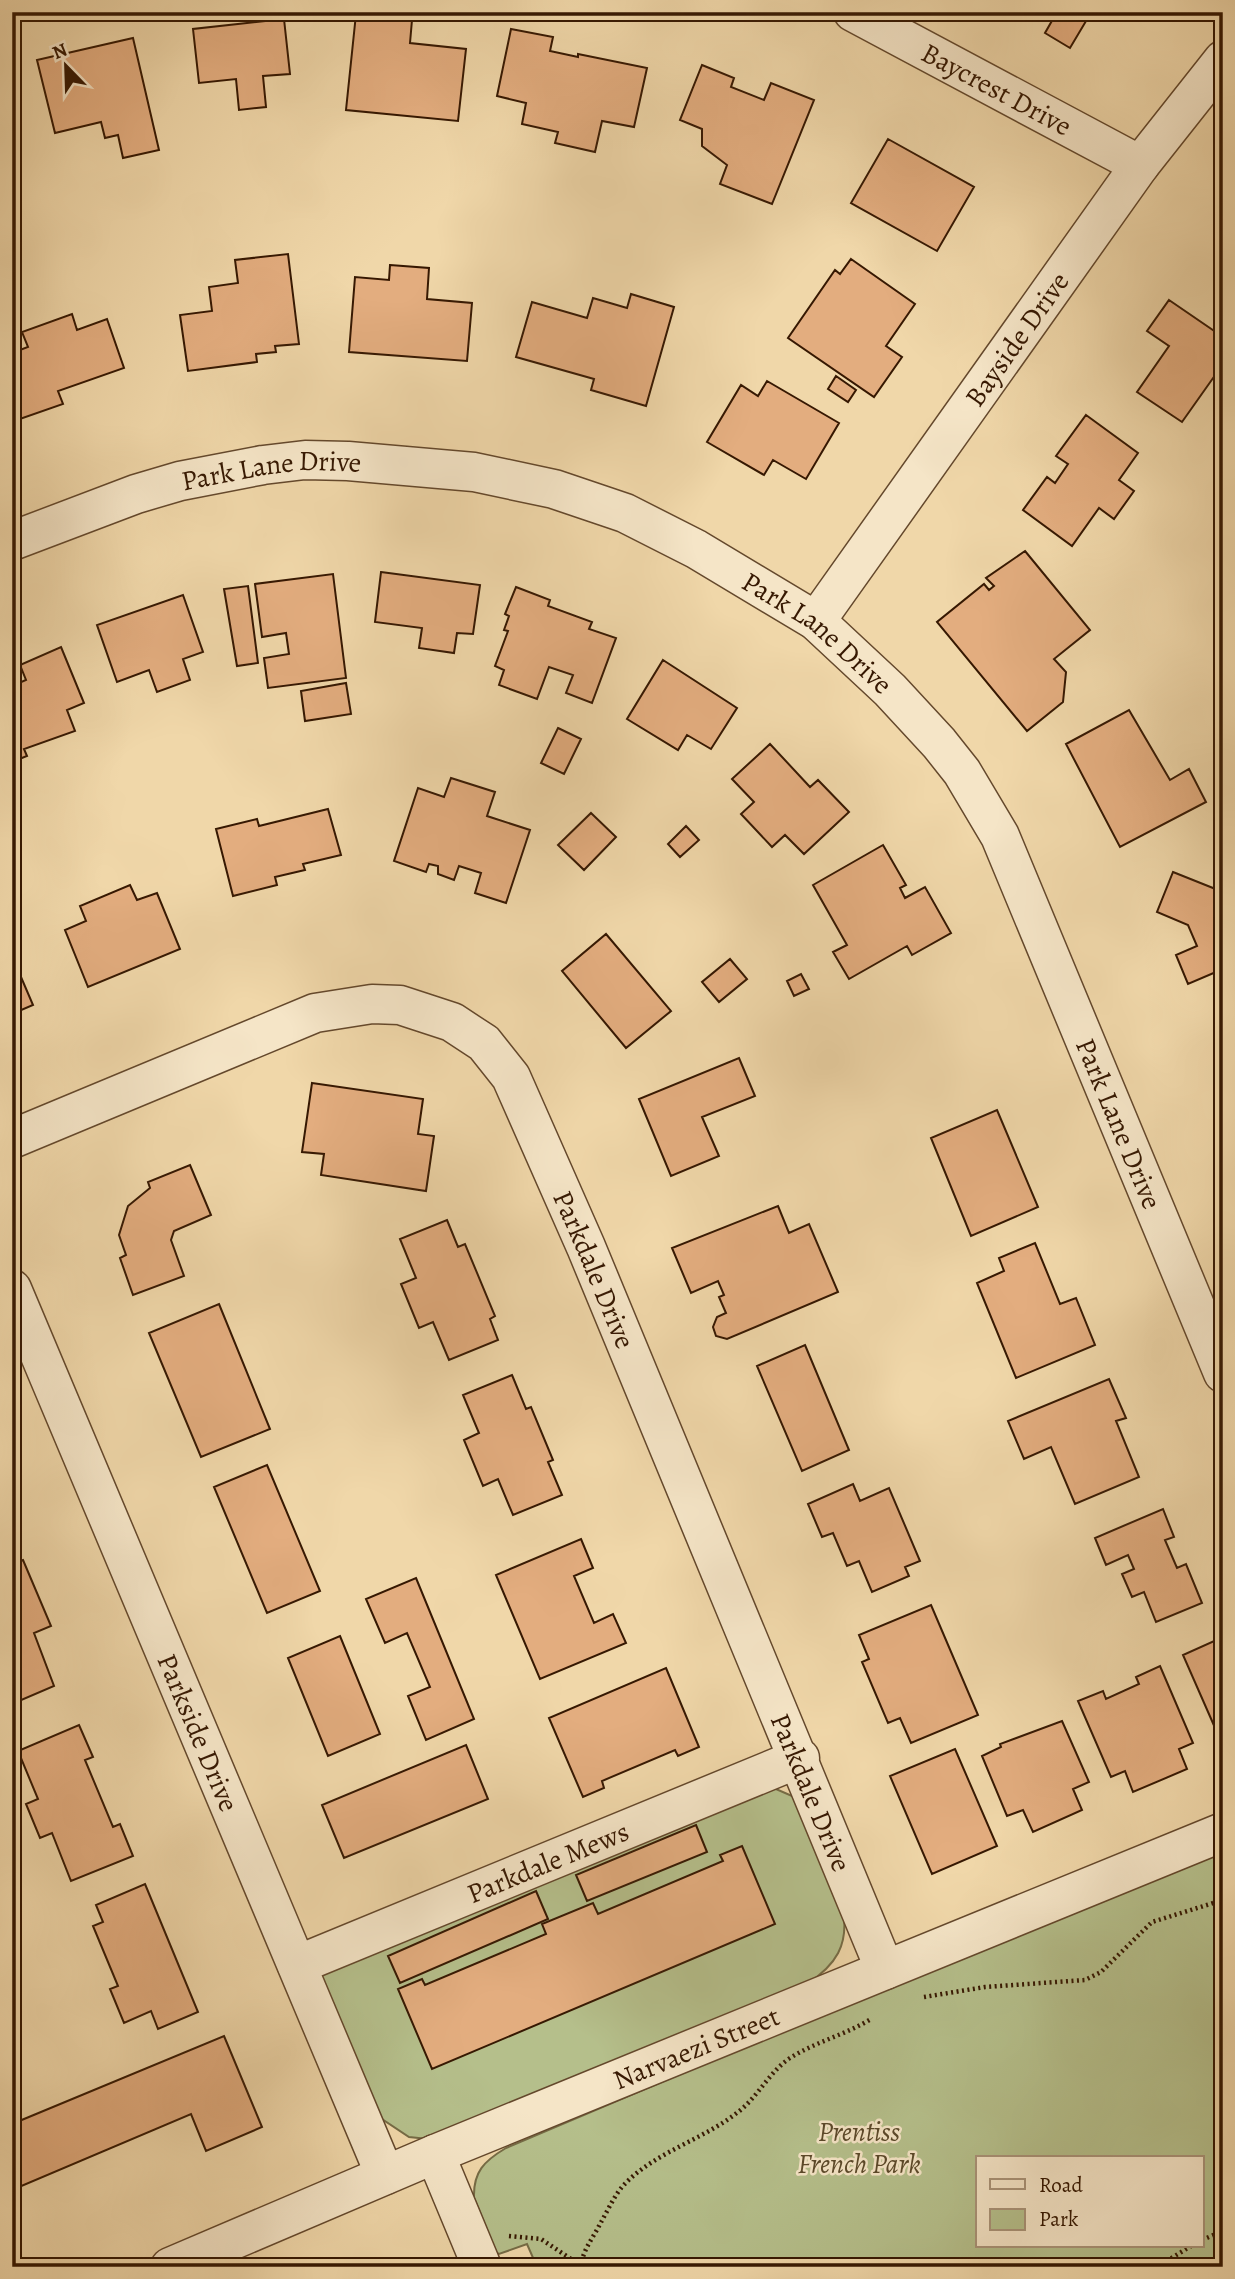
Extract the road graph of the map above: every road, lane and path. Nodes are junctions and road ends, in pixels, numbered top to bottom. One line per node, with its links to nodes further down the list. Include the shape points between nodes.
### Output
1 (853, 12): 3 (street, Baycrest Drive)
2 (1223, 60): 3 (street, Bayside Drive)
3 (1140, 165): 5 (street, Bayside Drive)
4 (12, 541): 5 (street, Park Lane Drive, via 136,494 263,464 348,461 462,471 554,489 625,513 696,549)
5 (816, 621): 8 (street, Park Lane Drive, via 939,743 1000,836)
6 (12, 1139): 9 (street, Parkdale Drive, via 315,1013 372,1004 400,1005 430,1012 473,1034 503,1065 519,1094)
7 (12, 1289): 12 (street, Parkside Drive)
8 (1223, 1373)
9 (800, 1758): 12 (street, Parkdale Mews); 13 (street, Parkdale Drive)
10 (1223, 1832): 13 (street, Narvaezi Street)
11 (1223, 1900): 14 (path, via 1152,1922 1101,1972 1085,1980 985,1987)
12 (297, 1965): 17 (street, Parkside Drive)
13 (885, 1970): 16 (street, Narvaezi Street)
14 (919, 1998)
15 (879, 2014): 22 (path, via 845,2035 792,2057 730,2118 622,2187)
16 (435, 2154): 17 (street, Narvaezi Street); 21 (street)
17 (385, 2175): 23 (street, Narvaezi Street)
18 (1223, 2231): 19 (path)
19 (1204, 2239)
20 (1188, 2248): 24 (path)
21 (477, 2256): 22 (path, via 490,2237 541,2239)
22 (580, 2266)
23 (170, 2267)
24 (1157, 2267)

